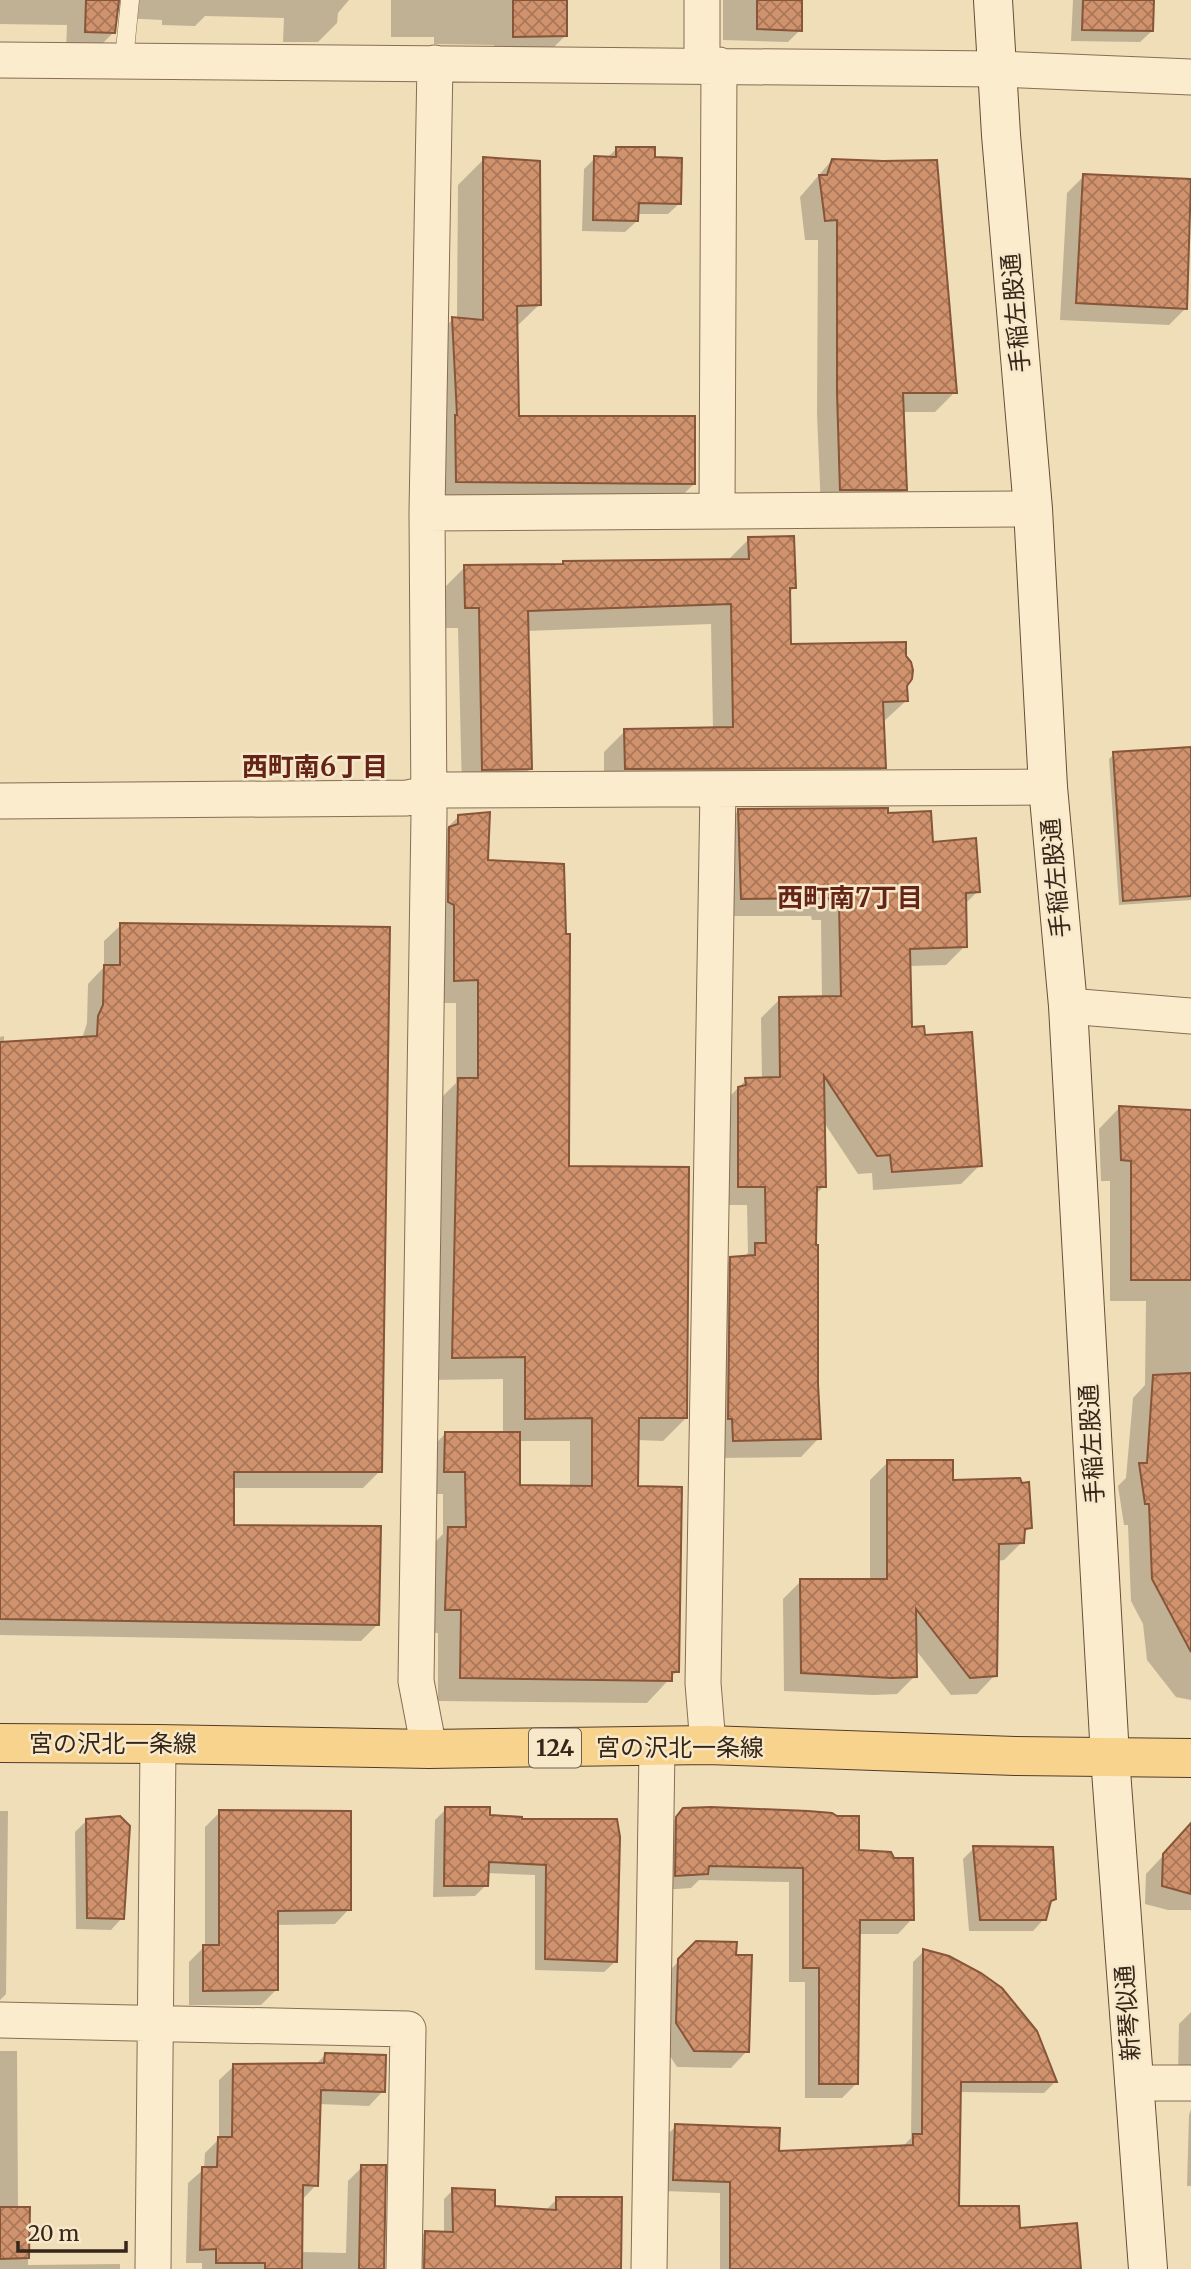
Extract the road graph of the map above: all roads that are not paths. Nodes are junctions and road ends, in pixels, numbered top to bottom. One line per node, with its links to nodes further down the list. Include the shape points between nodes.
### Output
1 (130, 0): 5 (lane)
2 (702, 0): 7 (street)
3 (993, 0): 8 (street, 手稲左股通)
4 (0, 60): 5 (street)
5 (124, 60): 6 (street)
6 (435, 63): 7 (street); 12 (street)
7 (710, 65): 8 (street); 11 (street)
8 (998, 69): 9 (street); 10 (street, 手稲左股通)
9 (1191, 77)
10 (1033, 509): 11 (street); 13 (street, 手稲左股通)
11 (717, 511): 12 (street)
12 (427, 513): 15 (street)
13 (1048, 787): 14 (street); 17 (street, 手稲左股通)
14 (718, 789): 15 (street, via 444,790); 21 (street, via 704,1683)
15 (428, 794): 16 (street, via 407,798); 23 (street, via 416,1681)
16 (0, 801)
17 (1068, 1006): 18 (street); 24 (street, 手稲左股通)
18 (1191, 1016)
19 (0, 1743): 20 (main road, 宮の沢北一条線 / 124)
20 (159, 1744): 23 (main road, 宮の沢北一条線 / 124); 27 (street)
21 (708, 1745): 22 (main road, 宮の沢北一条線 / 124); 24 (main road, 宮の沢北一条線 / 124)
22 (657, 1748): 23 (main road, 宮の沢北一条線 / 124); 32 (street)
23 (429, 1749)
24 (1110, 1757): 25 (main road, 宮の沢北一条線 / 124); 28 (street, 新琴似通)
25 (1191, 1758)
26 (0, 2021): 27 (street)
27 (156, 2022): 30 (street); 31 (street, via 408,2029)
28 (1133, 2082): 29 (street); 33 (street, 新琴似通)
29 (1191, 2084)
30 (153, 2269)
31 (404, 2269)
32 (649, 2269)
33 (1148, 2269)

